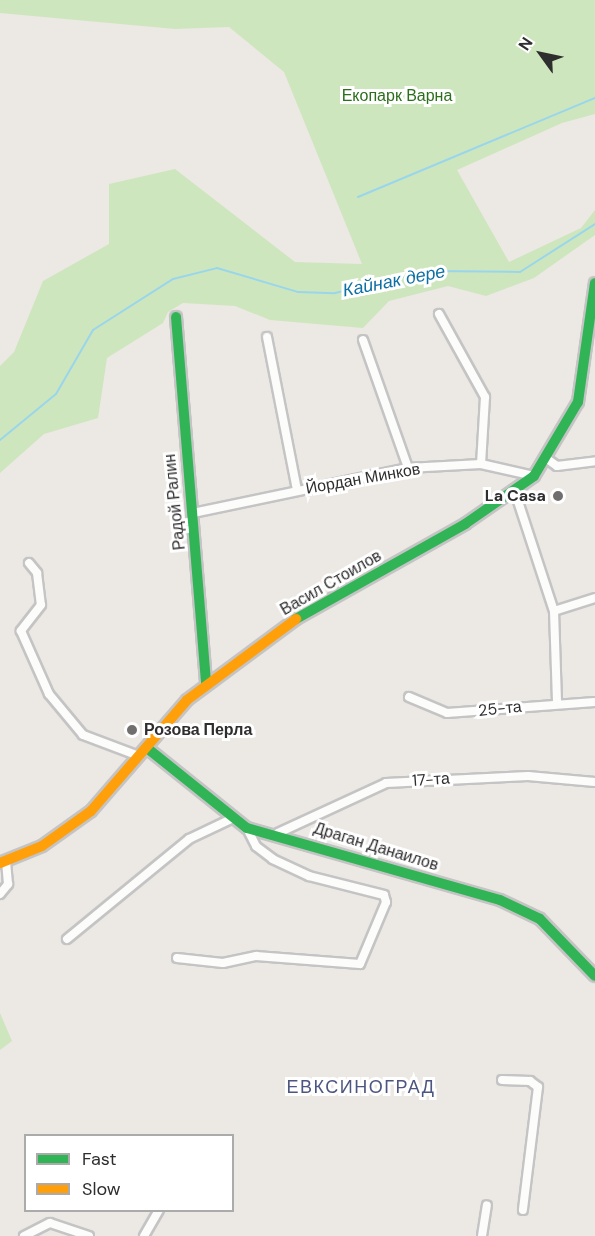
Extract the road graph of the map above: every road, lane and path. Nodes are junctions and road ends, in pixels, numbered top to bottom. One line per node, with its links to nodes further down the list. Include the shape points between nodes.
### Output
1 (595, 283): 6 (street, Васил Стоилов, via 578,402)
2 (439, 314): 8 (street, via 485,397)
3 (176, 317): 13 (street, Радой Ралин)
4 (267, 337): 11 (street)
5 (363, 340): 9 (street)
6 (547, 459): 7 (street, via 557,466); 10 (street, Васил Стоилов)
7 (595, 461)
8 (481, 464): 9 (street, Йордан Минков); 10 (street, Йордан Минков)
9 (408, 468): 11 (street, Йордан Минков)
10 (534, 476): 12 (street, Васил Стоилов)
11 (297, 490): 13 (street, Йордан Минков)
12 (515, 492): 16 (street); 17 (street, Васил Стоилов, via 298,618)
13 (193, 513): 17 (street, Радой Ралин)
14 (29, 563): 22 (street, via 38,573 41,605 21,631 45,687 83,735)
15 (595, 598): 16 (street)
16 (554, 610): 20 (street)
17 (206, 683): 21 (street, Васил Стоилов)
18 (409, 697): 20 (street, 25-та, via 447,713)
19 (595, 702): 20 (street, 25-та)
20 (557, 703)
21 (147, 748): 22 (street, Васил Стоилов); 24 (street, Драган Данаилов)
22 (138, 756): 27 (street, Васил Стоилов, via 79,821)
23 (595, 782): 26 (street, 17-та, via 528,776 387,783)
24 (231, 819): 25 (street, Драган Данаилов); 29 (street, via 189,838)
25 (247, 828): 26 (street, Драган Данаилов); 30 (street, via 256,846 273,859 309,876 384,895 386,902 360,963 255,956 223,963)
26 (278, 833): 31 (street, Драган Данаилов, via 500,900 557,931)
27 (3, 863): 28 (street, via 8,884)
28 (0, 894)
29 (67, 939)
30 (177, 958)
31 (595, 976)
32 (502, 1080): 34 (street, via 530,1081 538,1087)
33 (487, 1205): 39 (street)
34 (523, 1210)
35 (158, 1212): 38 (street)
36 (24, 1236): 37 (street, via 50,1223)
37 (89, 1236)
38 (144, 1236)
39 (482, 1236)

